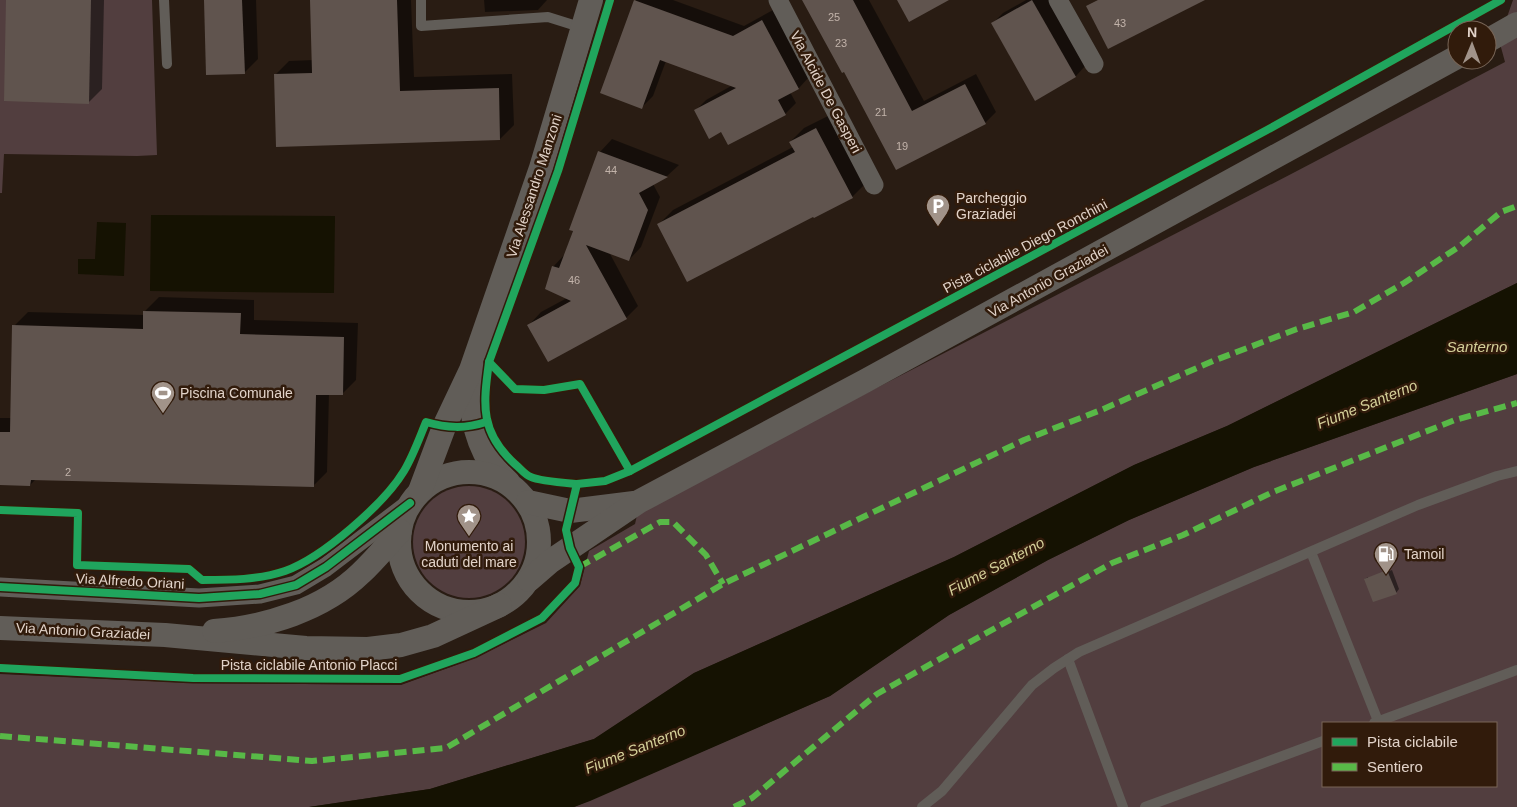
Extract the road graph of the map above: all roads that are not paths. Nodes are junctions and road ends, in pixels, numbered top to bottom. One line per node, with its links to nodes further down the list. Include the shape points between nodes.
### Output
1 (164, 0): 10 (lane)
2 (421, 0): 7 (lane, via 421,26 548,17)
3 (591, 0): 7 (street, Via Alessandro Manzoni)
4 (778, 0): 12 (street, Via Alcide De Gasperi)
5 (1058, 0): 11 (street)
6 (1517, 24): 8 (street)
7 (583, 28): 13 (street, Via Alessandro Manzoni, via 541,168)
8 (1497, 35)
9 (1447, 62): 18 (street, Via Antonio Graziadei, via 865,382)
10 (167, 64)
11 (1094, 64)
12 (874, 185)
13 (471, 370): 15 (street, Via Alessandro Manzoni, via 473,419 480,442 490,463); 16 (street, Via Alessandro Manzoni)
14 (1517, 472): 20 (lane, via 1497,476 1418,505)
15 (509, 484): 16 (street, via 492,475 473,471 454,473 436,480); 17 (street)
16 (415, 497): 19 (street); 22 (street, Via Alfredo Oriani, via 326,567 296,585 260,594 199,598)
17 (528, 502): 18 (street, Via Antonio Graziadei, via 570,511); 21 (street, via 537,520 540,541 537,561)
18 (638, 502): 21 (street, Via Antonio Graziadei, via 551,561)
19 (400, 531): 23 (street, via 399,548 410,579 434,603 467,612); 25 (street, Via Antonio Graziadei, via 361,574 323,602 280,618 228,630)
20 (1310, 552): 26 (lane); 28 (lane)
21 (529, 580): 23 (street)
22 (0, 587)
23 (500, 604): 25 (street, Via Antonio Graziadei, via 433,636 401,645 368,649 306,648)
24 (0, 628): 25 (street, Via Antonio Graziadei)
25 (165, 635)
26 (1068, 659): 30 (lane, via 1032,685 942,791); 31 (lane)
27 (1517, 670): 28 (lane)
28 (1376, 722)
29 (1322, 742): 32 (lane)
30 (922, 807)
31 (1123, 807)
32 (1145, 807)

